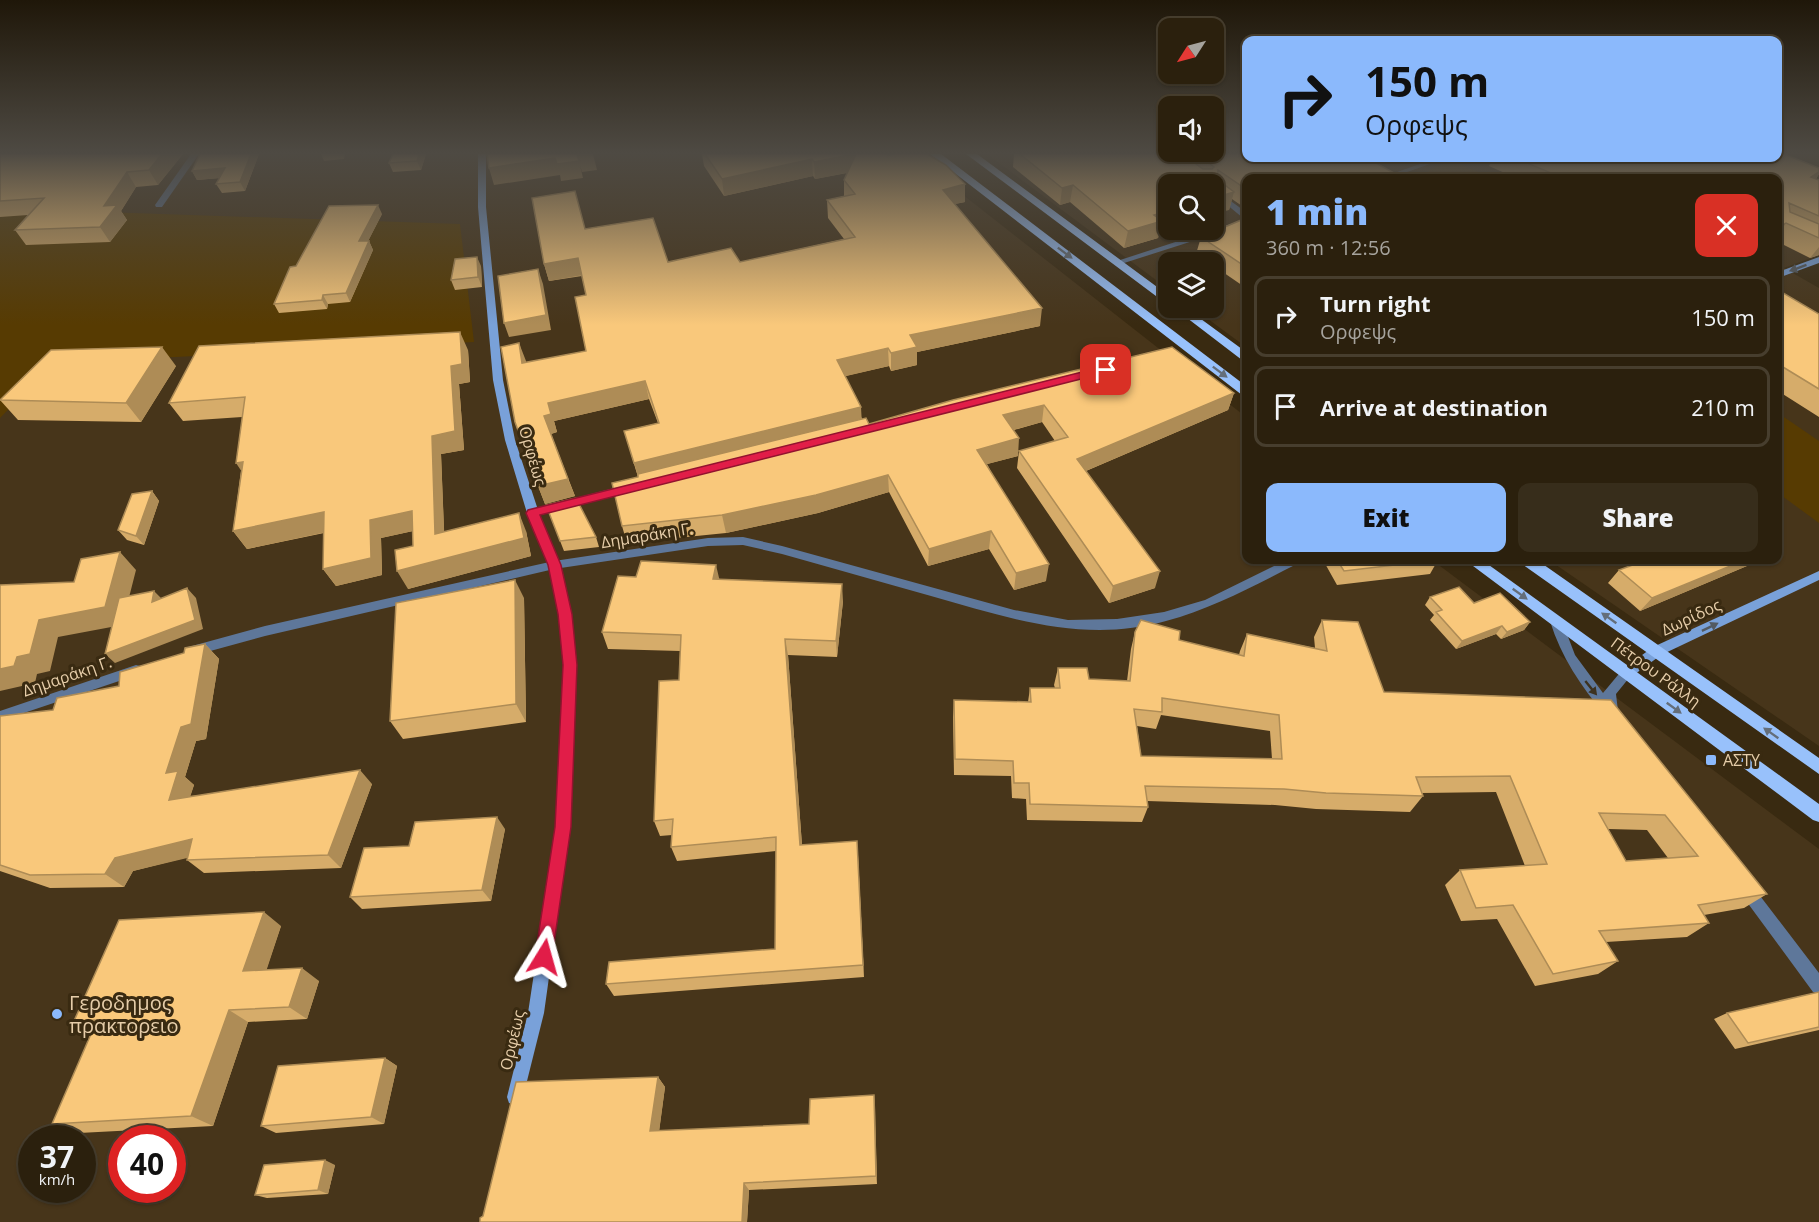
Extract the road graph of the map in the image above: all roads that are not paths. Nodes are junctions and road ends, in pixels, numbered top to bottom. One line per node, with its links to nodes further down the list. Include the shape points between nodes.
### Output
1 (482, 211): 13 (street, Ορφέως, via 498,381 510,440)
2 (1008, 211): 11 (main road, one-way to 11, via 1185,350)
3 (1049, 211): 6 (main road)
4 (1242, 222): 6 (street)
5 (1819, 260): 7 (street, one-way to 7)
6 (1118, 262): 8 (main road)
7 (1782, 274)
8 (1158, 292)
9 (1193, 318): 10 (main road)
10 (1242, 354)
11 (1242, 389)
12 (637, 487): 13 (street)
13 (533, 513): 17 (street, Ορφέως)
14 (1287, 564): 17 (street, Δημαράκη Γ., via 1209,603 1164,617 1117,624 1068,625 1014,615 744,541 708,542)
15 (1478, 564): 19 (main road, Πέτρου Ράλλη, one-way to 19)
16 (1533, 564): 20 (main road, Πέτρου Ράλλη, one-way to 16)
17 (554, 565): 21 (street, Δημαράκη Γ., via 265,631); 29 (street, Ορφέως, via 565,614 570,665 563,827 536,1013)
18 (1819, 575): 20 (street, Δωρίδος, one-way to 18)
19 (1556, 621): 23 (main road, Πέτρου Ράλλη); 23 (street, Δωρίδος, one-way to 23, via 1573,664 1617,720 1609,693)
20 (1657, 651): 23 (street, Δωρίδος); 25 (main road, Πέτρου Ράλλη, one-way to 20)
21 (182, 655)
22 (152, 665): 24 (street, Δημαράκη Γ.)
23 (1627, 673): 26 (main road, Πέτρου Ράλλη, one-way to 26)
24 (0, 716)
25 (1819, 767)
26 (1819, 814)
27 (1734, 873): 28 (street)
28 (1819, 986)
29 (511, 1115)

